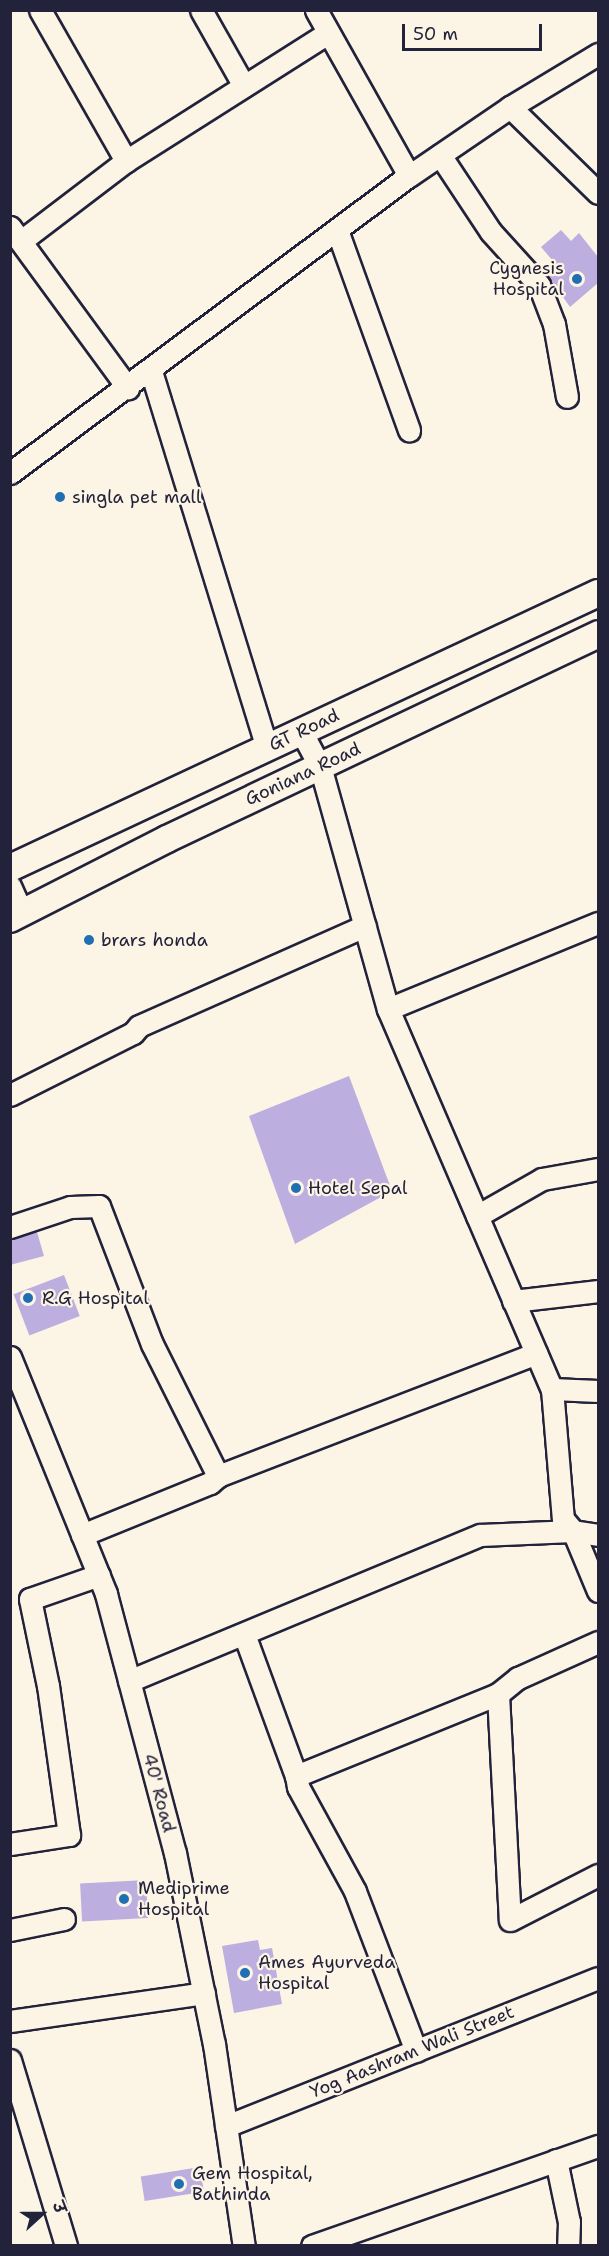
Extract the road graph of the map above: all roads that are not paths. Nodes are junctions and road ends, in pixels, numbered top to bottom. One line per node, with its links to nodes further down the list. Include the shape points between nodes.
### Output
1 (40, 10): 9 (street)
2 (201, 10): 6 (street)
3 (316, 10): 4 (street)
4 (328, 33): 6 (street); 10 (street)
5 (598, 54): 7 (street)
6 (244, 86): 9 (street)
7 (510, 107): 8 (street); 11 (street)
8 (440, 155): 10 (street); 16 (street, via 491,232 539,285 554,324)
9 (126, 161): 13 (street)
10 (410, 176): 12 (street)
11 (598, 193)
12 (337, 230): 14 (street); 17 (street)
13 (16, 234): 15 (street)
14 (151, 370): 15 (street); 22 (street)
15 (128, 388): 18 (street)
16 (567, 397)
17 (409, 430)
18 (10, 473)
19 (598, 593): 21 (main road, GT Road)
20 (598, 634): 23 (main road, Goniana Road)
21 (301, 731): 22 (main road, GT Road); 23 (street)
22 (267, 747): 24 (main road, GT Road)
23 (320, 766): 26 (main road, Goniana Road); 28 (street)
24 (10, 868)
25 (10, 886): 26 (street)
26 (16, 916)
27 (598, 923): 29 (street)
28 (365, 926): 29 (street); 30 (street, via 139,1026 133,1033)
29 (388, 1009): 32 (street)
30 (10, 1095)
31 (598, 1169): 32 (street, via 542,1179)
32 (477, 1216): 35 (street)
33 (10, 1227): 40 (street, via 70,1207 99,1206 152,1344)
34 (598, 1292): 35 (street)
35 (513, 1301): 36 (street)
36 (536, 1353): 38 (street); 40 (street)
37 (10, 1357): 42 (street, 40' Road)
38 (552, 1389): 39 (street); 41 (street, via 563,1520)
39 (598, 1391)
40 (218, 1476): 42 (street, via 210,1483)
41 (573, 1531): 43 (street); 45 (street); 46 (street, via 480,1535)
42 (82, 1535): 44 (street, 40' Road)
43 (598, 1535)
44 (99, 1575): 48 (street, 40' Road); 51 (street, via 30,1599 48,1686 69,1835)
45 (598, 1591)
46 (244, 1634): 48 (street); 50 (street)
47 (598, 1642): 49 (street, via 518,1678)
48 (129, 1681): 56 (street, 40' Road, via 175,1853)
49 (498, 1694): 50 (street); 52 (street, via 510,1920)
50 (296, 1776): 58 (street, via 298,1787 355,1891)
51 (10, 1844)
52 (598, 1875)
53 (64, 1918): 54 (street)
54 (10, 1930)
55 (598, 1978): 58 (street, Yog Aashram Wali Street)
56 (204, 1994): 57 (street); 60 (street, 40' Road)
57 (10, 2021)
58 (416, 2051): 60 (street, Yog Aashram Wali Street)
59 (10, 2060): 63 (street)
60 (226, 2126): 64 (street, 40' Road)
61 (598, 2146): 62 (street)
62 (556, 2160): 65 (street); 66 (street, via 569,2222)
63 (66, 2246)
64 (244, 2246)
65 (312, 2246)
66 (568, 2246)

